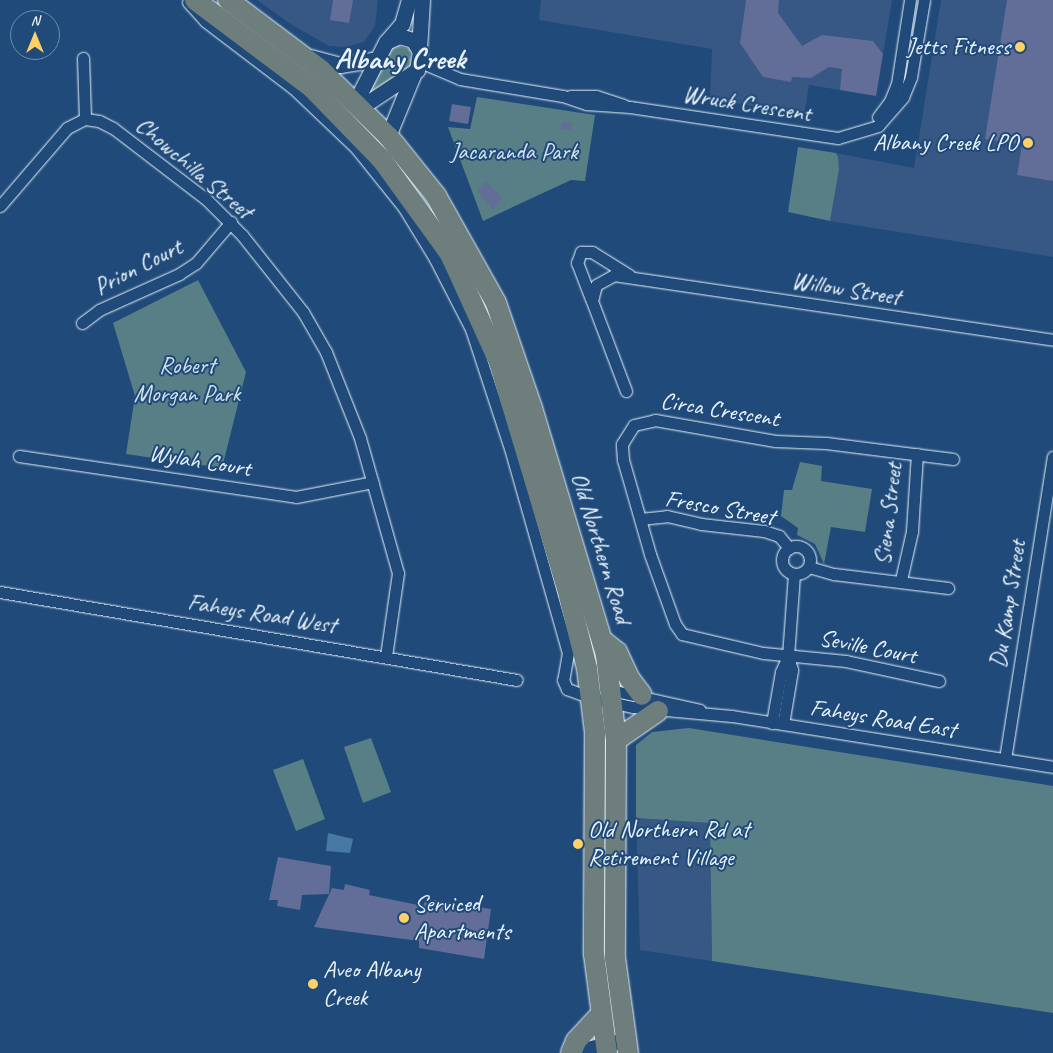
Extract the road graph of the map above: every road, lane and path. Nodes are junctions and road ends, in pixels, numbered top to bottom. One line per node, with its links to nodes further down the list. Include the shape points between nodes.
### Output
1 (186, 0): 15 (street, via 205,21 293,88)
2 (195, 0): 15 (highway)
3 (228, 0): 11 (highway)
4 (408, 0): 8 (street, via 402,24)
5 (422, 0): 14 (street)
6 (910, 0): 9 (street)
7 (924, 0): 10 (street, Wruck Crescent)
8 (386, 42): 13 (street); 14 (street, via 406,36)
9 (904, 48): 10 (street); 17 (street, via 890,101 880,115)
10 (916, 50): 17 (street, Wruck Crescent, via 910,84 899,103 882,123)
11 (302, 55): 13 (street, via 340,65); 15 (highway)
12 (83, 58): 16 (street)
13 (376, 59): 15 (street)
14 (418, 61): 15 (street); 17 (street, Wruck Crescent, via 460,79 563,96 586,104 630,107 820,137); 18 (street)
15 (350, 114): 18 (highway, Old Northern Road); 43 (highway, Old Northern Road, via 450,254 478,310 518,420 584,650)
16 (85, 119): 19 (street, via 67,128); 20 (street, Chowchilla Street, via 99,121 112,128 206,198)
17 (857, 133)
18 (388, 136): 38 (highway, Old Northern Road, via 436,196 496,303 532,408)
19 (0, 206)
20 (231, 222): 23 (street, Prion Court, via 196,263 179,274 106,306); 30 (street, Chowchilla Street, via 275,274 326,352 349,405)
21 (633, 277): 22 (street, Willow Street, via 614,275 601,280 594,290); 22 (street, Willow Street, via 593,253 581,252 577,263); 24 (street, Willow Street)
22 (593, 303): 25 (street, Willow Street)
23 (82, 323)
24 (1053, 340)
25 (626, 391)
26 (917, 454): 29 (street, Circa Crescent); 31 (street, Circa Crescent, via 826,443 775,441 642,421 626,434 622,452); 35 (street, Siena Street, via 912,530)
27 (19, 456): 30 (street, Wylah Court, via 296,497)
28 (1053, 457): 50 (street, Du Kamp Street)
29 (953, 459)
30 (373, 482): 39 (street, Chowchilla Street, via 398,573)
31 (640, 519): 32 (street, Fresco Street, via 667,516 706,525 764,531 779,536); 40 (street, Circa Crescent, via 679,631 687,636 736,648)
32 (789, 548): 33 (street, Fresco Street, via 798,546 806,550 810,558); 34 (street, Fresco Street, via 783,554 782,563)
33 (808, 567): 34 (street); 35 (street, via 846,575)
34 (794, 574): 40 (street)
35 (901, 580): 36 (street)
36 (948, 588)
37 (0, 592): 39 (street, Faheys Road West)
38 (602, 640): 44 (highway, via 617,652 629,678); 45 (highway, Old Northern Road)
39 (386, 656): 41 (street, Faheys Road West)
40 (788, 656): 42 (street, Seville Court, via 846,661); 48 (street, via 792,670)
41 (517, 680)
42 (939, 682)
43 (591, 693): 45 (street, Faheys Road East); 52 (highway, Old Northern Road, via 595,760 593,944)
44 (642, 695): 45 (street, Faheys Road East); 47 (street, Faheys Road East)
45 (612, 696): 46 (street, Faheys Road East); 49 (highway, Old Northern Road)
46 (658, 711): 47 (street, Faheys Road East); 49 (highway)
47 (706, 713): 48 (street, Faheys Road East)
48 (778, 724): 50 (street, Faheys Road East)
49 (616, 740): 53 (highway, Old Northern Road, via 614,938)
50 (1004, 759): 51 (street, Faheys Road East)
51 (1053, 767)
52 (600, 1015): 53 (highway, Old Northern Road); 54 (highway, via 576,1041)
53 (619, 1049): 54 (street)
54 (570, 1053)

